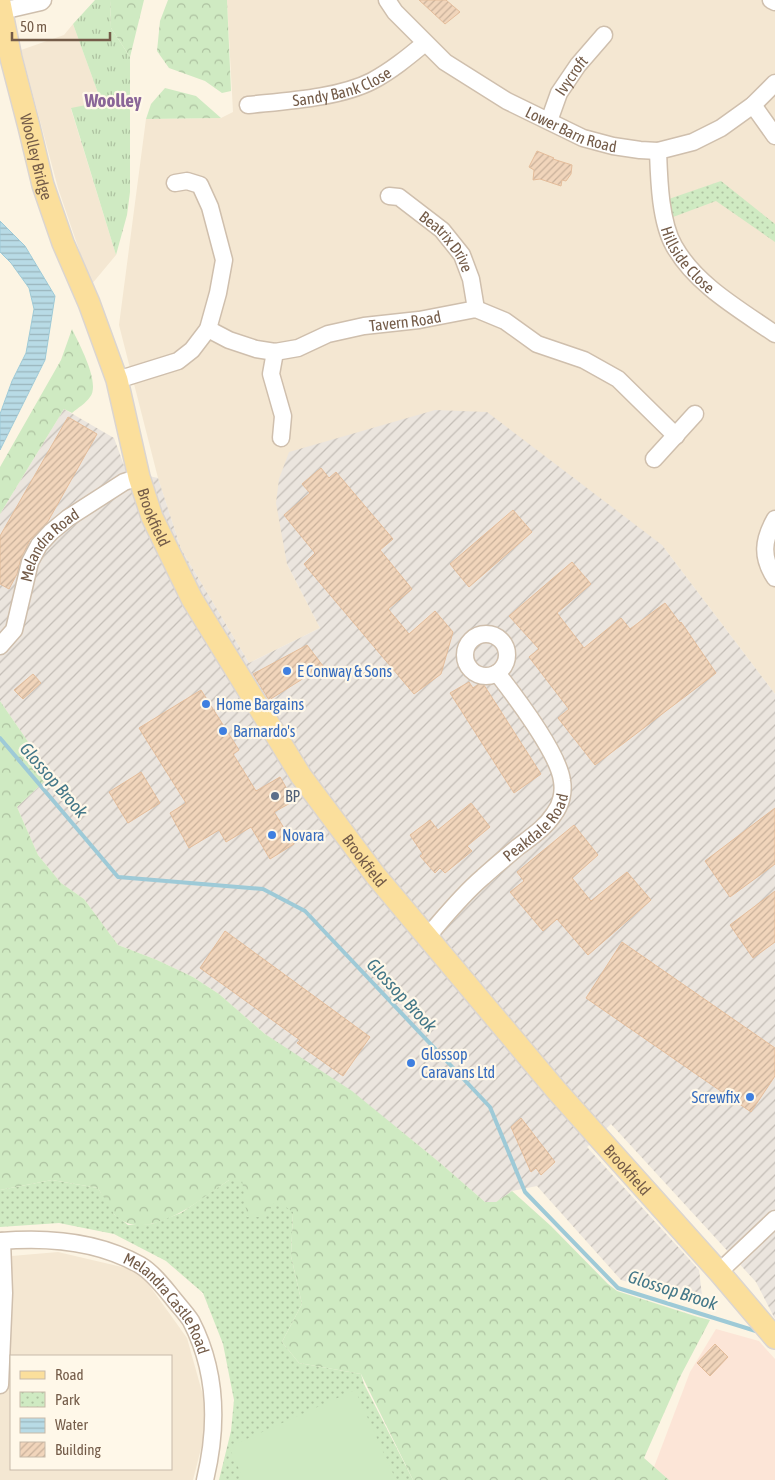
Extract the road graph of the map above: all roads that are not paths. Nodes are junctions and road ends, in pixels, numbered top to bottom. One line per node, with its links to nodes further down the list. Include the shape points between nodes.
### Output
1 (42, 0): 5 (street)
2 (387, 0): 7 (street, Lower Barn Road, via 394,12)
3 (771, 0): 4 (street)
4 (775, 2)
5 (1, 8): 16 (main road, Woolley Bridge, via 42,185)
6 (604, 35): 11 (street, Ivycroft, via 559,94)
7 (425, 44): 9 (street, Sandy Bank Close, via 370,82 335,94); 11 (street, Lower Barn Road, via 445,62 507,101)
8 (775, 83): 10 (street, Lower Barn Road)
9 (248, 105)
10 (753, 105): 12 (street); 13 (street, Lower Barn Road, via 721,128 693,142)
11 (549, 121): 13 (street, Lower Barn Road, via 583,138)
12 (775, 136)
13 (658, 151): 19 (street, Hillside Close, via 665,220 673,245 690,268 720,296)
14 (175, 183): 18 (street, via 187,181 200,186 218,232 224,260)
15 (389, 196): 17 (street, Beatrix Drive, via 399,196 442,230 457,249 471,279)
16 (89, 303): 21 (main road, Brookfield)
17 (476, 309): 20 (street, Tavern Road, via 364,326 328,334 298,348); 23 (street, via 505,321 537,344 584,360 618,378)
18 (208, 329): 20 (street, Tavern Road, via 228,340); 21 (street, via 192,350 178,361)
19 (775, 334)
20 (275, 352): 24 (street, via 271,374 283,416)
21 (117, 380): 26 (main road, Brookfield)
22 (696, 414): 23 (street)
23 (676, 436): 25 (street)
24 (281, 438)
25 (654, 458)
26 (140, 477): 29 (street, Melandra Road, via 124,482 68,518 39,545 30,562 14,630); 31 (main road, Brookfield, via 152,517 192,599 301,776 376,876)
27 (775, 519): 28 (street, via 764,543 766,560)
28 (775, 578)
29 (0, 646)
30 (497, 673): 31 (street, Peakdale Road, via 557,763 563,789 560,801 555,813 540,830 480,879)
31 (428, 936): 34 (main road, Brookfield, via 556,1090)
32 (775, 1219): 34 (street)
33 (1, 1241): 36 (street, via 4,1293); 38 (street, Melandra Castle Road, via 35,1239 75,1243 113,1252 142,1266 164,1287 190,1320 209,1370 214,1414)
34 (719, 1272): 35 (main road, Brookfield)
35 (774, 1338)
36 (1, 1343): 37 (street)
37 (0, 1385)
38 (205, 1480)

